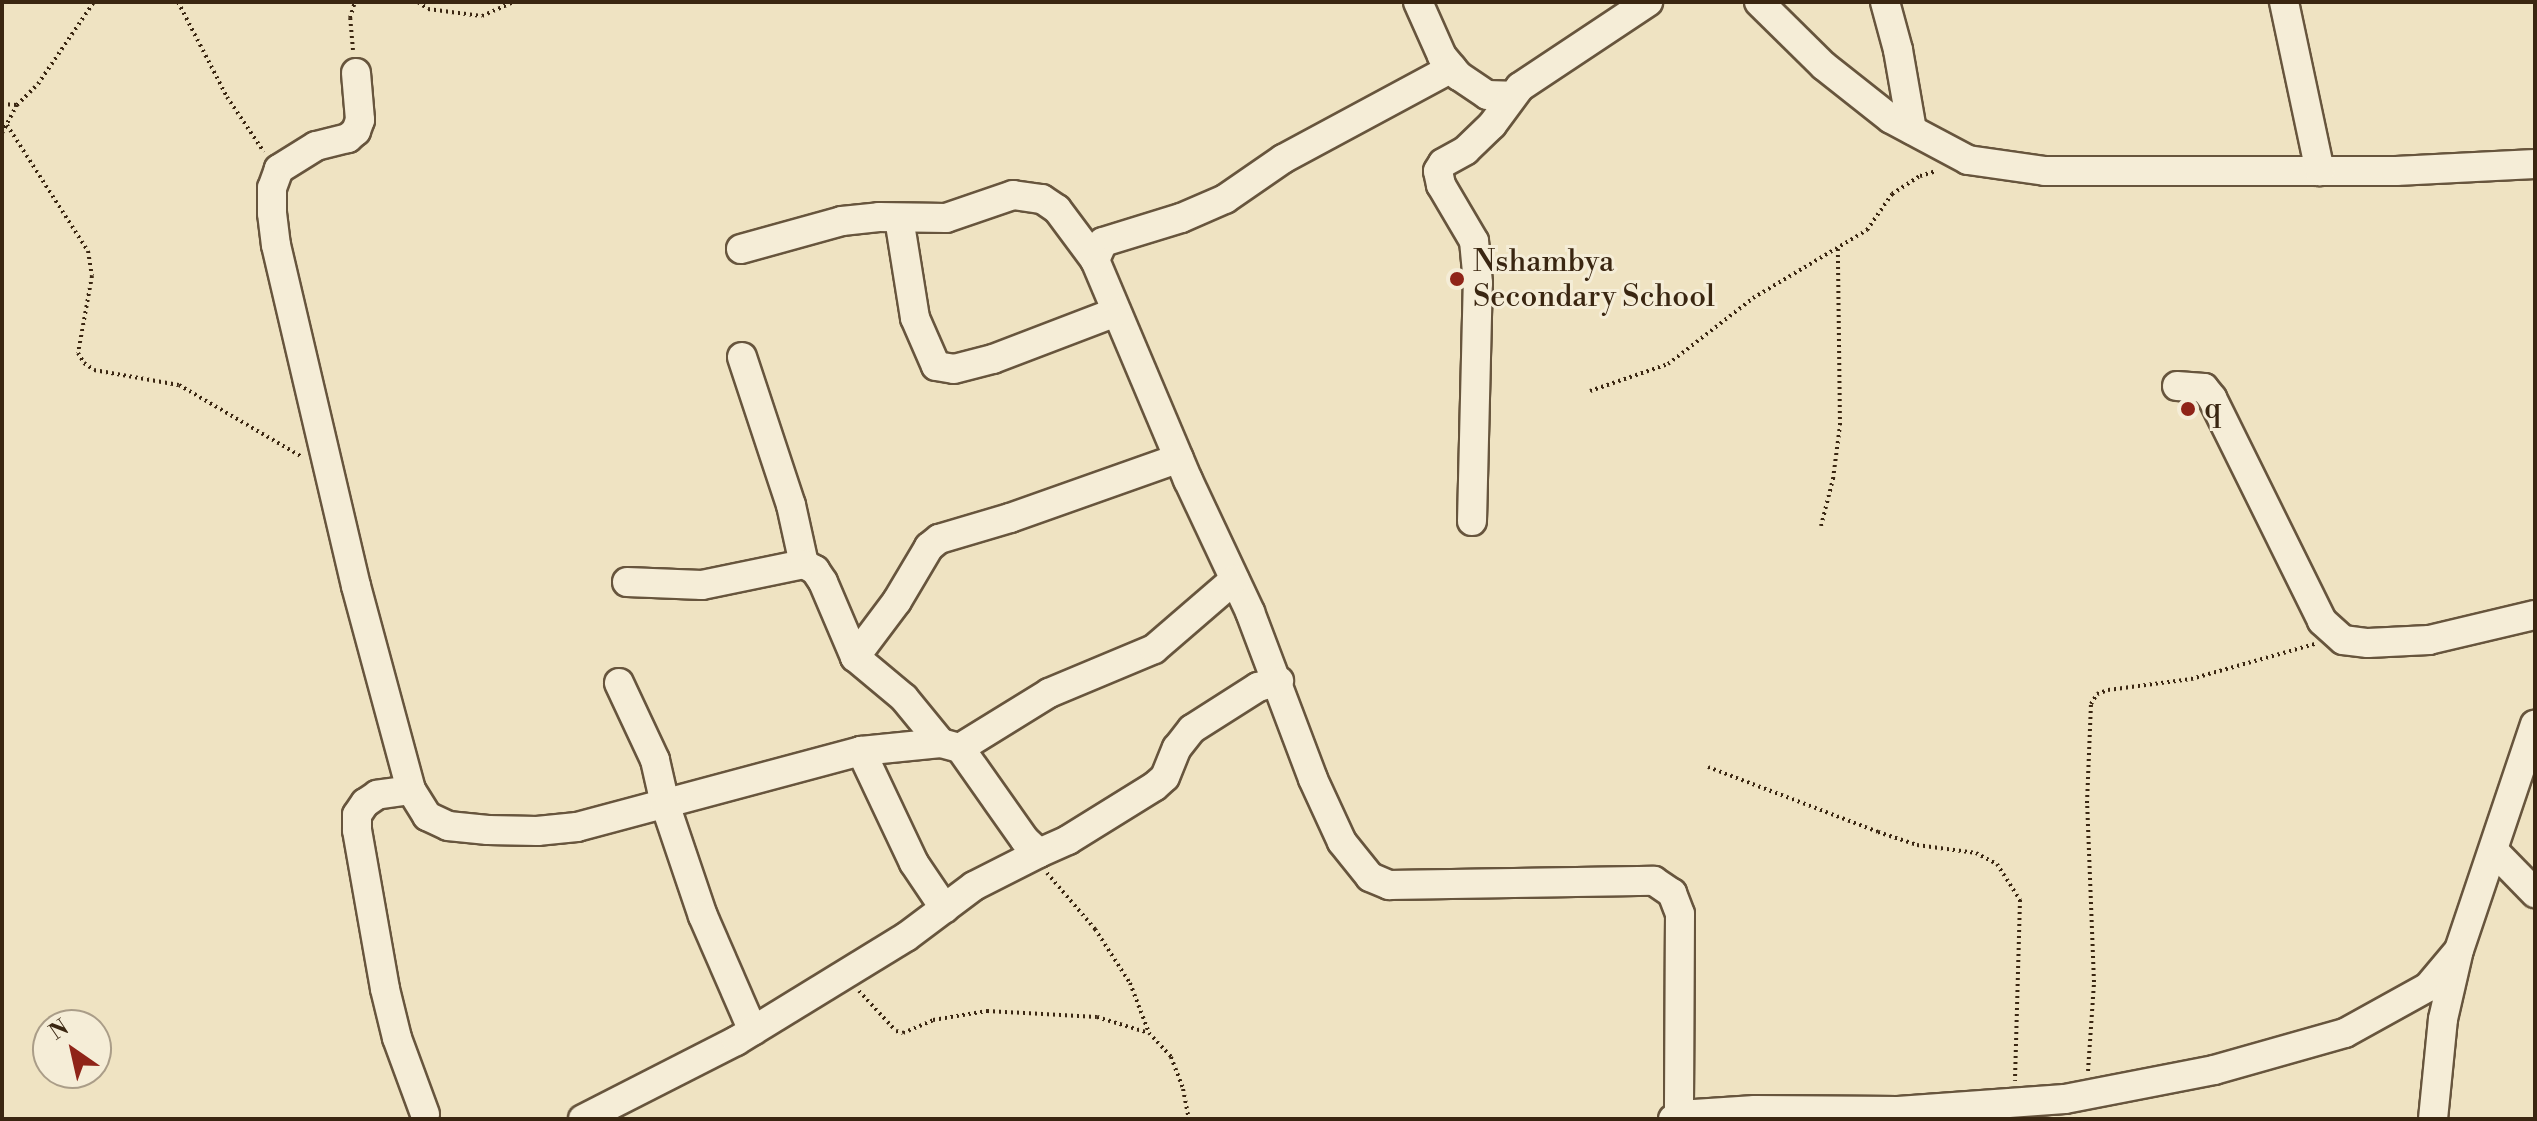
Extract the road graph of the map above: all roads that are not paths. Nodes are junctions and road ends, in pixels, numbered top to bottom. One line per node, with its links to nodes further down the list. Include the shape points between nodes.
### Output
1 (1418, 2): 6 (street)
2 (1648, 2): 8 (street)
3 (1759, 2): 9 (street, via 1824,66)
4 (1885, 2): 9 (street)
5 (2284, 2): 11 (street)
6 (1452, 68): 8 (street, via 1487,95); 14 (street, via 1283,159 1225,199 1103,242)
7 (356, 73): 30 (street, via 356,131 316,146 279,169 272,188 276,245)
8 (1511, 96): 19 (street, via 1492,125 1438,171 1474,241 1478,283)
9 (1912, 130): 11 (street, via 1968,160 2045,171)
10 (2535, 164): 11 (street)
11 (2320, 171)
12 (899, 218): 13 (street, via 842,221); 14 (street, via 946,218 1013,195 1029,196 1057,209); 15 (street, via 915,318 936,366 954,369 980,363)
13 (741, 249)
14 (1095, 260): 15 (street)
15 (1116, 312): 18 (street)
16 (742, 357): 20 (street, via 791,505)
17 (2177, 386): 23 (street, via 2204,388 2212,398 2322,621 2338,637 2368,643 2429,640)
18 (1179, 458): 21 (street); 24 (street, via 939,539)
19 (1472, 521)
20 (804, 564): 22 (street, via 702,585); 24 (street, via 823,582)
21 (1234, 580): 25 (street); 28 (street, via 1154,649 1049,693)
22 (627, 582)
23 (2535, 615)
24 (855, 657): 28 (street)
25 (1279, 681): 33 (street, via 1258,687 1192,729 1155,786); 40 (street, via 1313,779 1342,842 1370,877 1389,885 1654,881 1672,893 1680,914)
26 (619, 683): 31 (street, via 655,760)
27 (2535, 724): 32 (street)
28 (950, 746): 29 (street); 33 (street)
29 (861, 751): 31 (street); 35 (street, via 914,863)
30 (411, 790): 31 (street, via 427,816 448,826 488,830 577,827); 39 (street, via 377,795 365,803 357,815 357,830 385,989)
31 (665, 804): 37 (street, via 703,916)
32 (2494, 851): 34 (street); 36 (street)
33 (1037, 854): 35 (street, via 974,886)
34 (2535, 893)
35 (945, 909): 37 (street)
36 (2459, 950): 38 (street, via 2428,987 2345,1033); 42 (street, via 2443,1019)
37 (753, 1031): 41 (street)
38 (2071, 1104): 40 (street, via 1755,1110)
39 (425, 1114)
40 (1676, 1117)
41 (583, 1119)
42 (2433, 1119)

